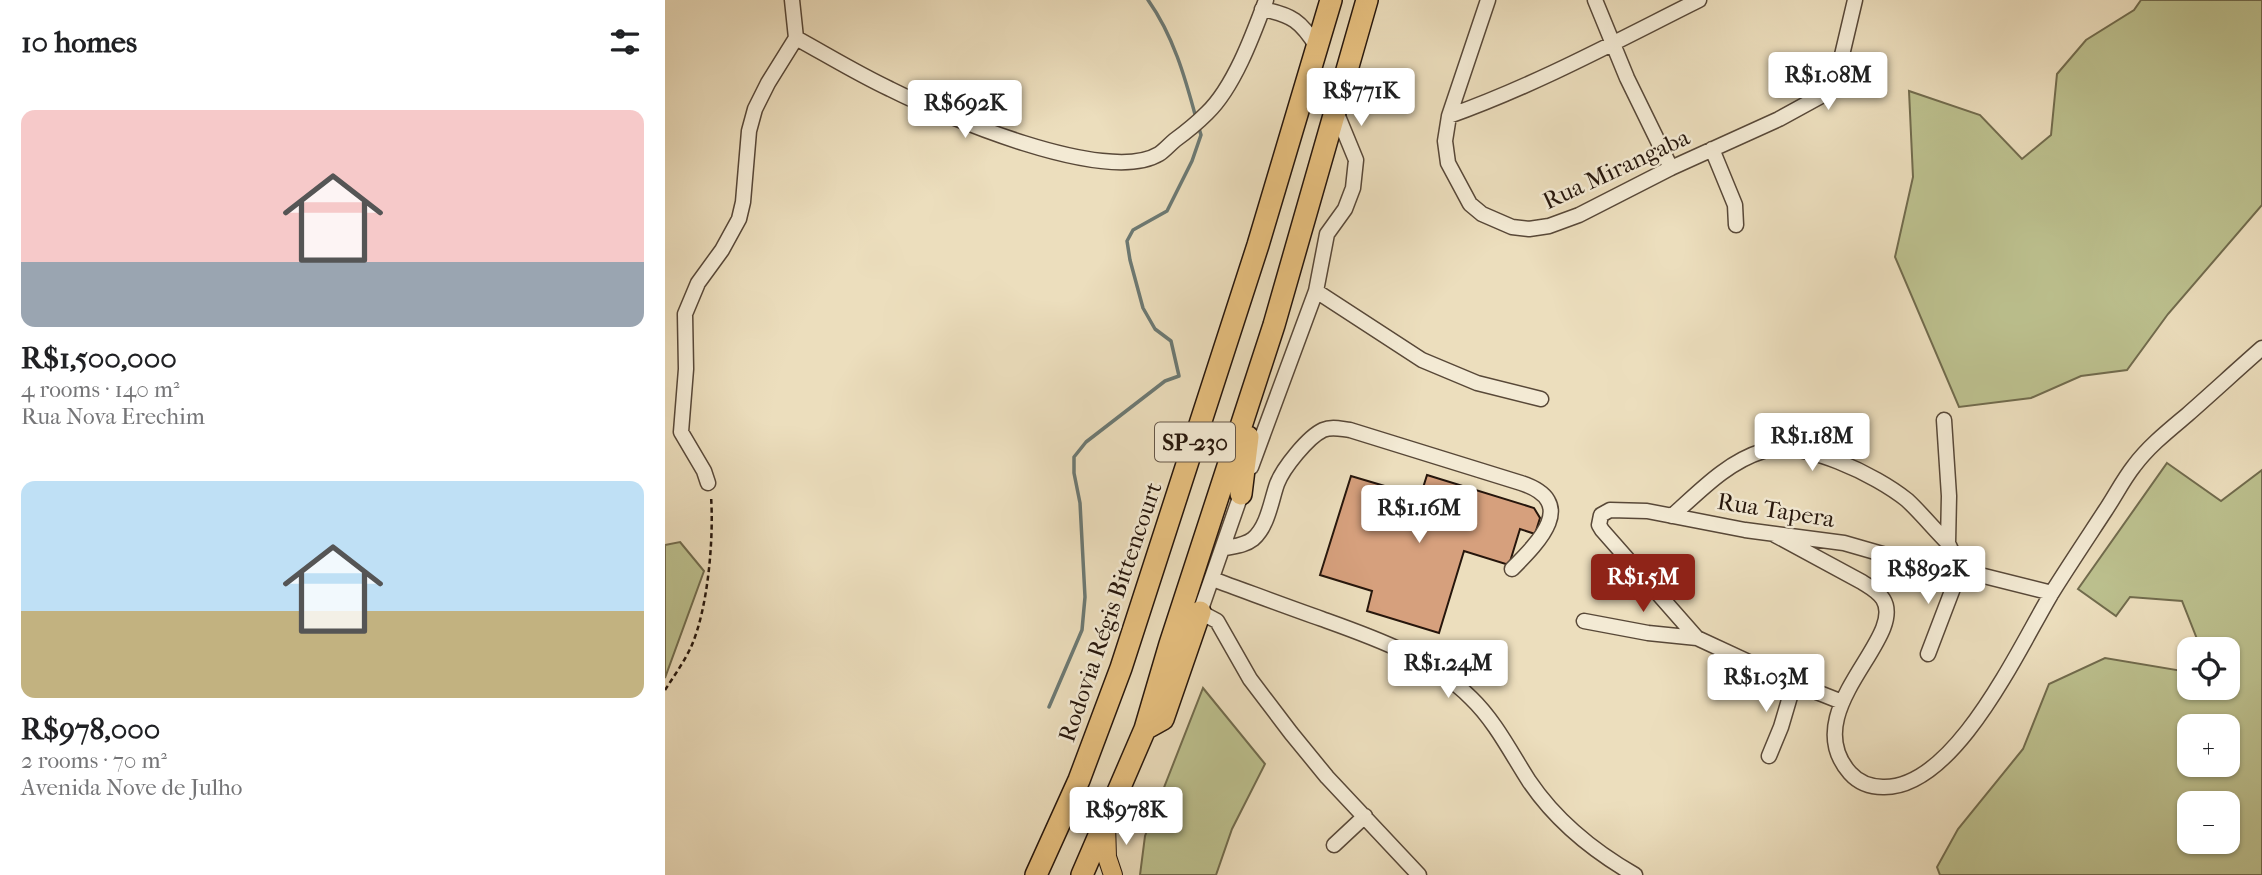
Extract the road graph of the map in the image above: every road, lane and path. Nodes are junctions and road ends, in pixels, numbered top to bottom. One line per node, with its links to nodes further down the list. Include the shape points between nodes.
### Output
1 (792, 0): 9 (street)
2 (1331, 0): 11 (highway, Rodovia Régis Bittencourt / SP-230)
3 (1367, 0): 12 (highway, SP-230)
4 (1488, 0): 13 (street, Rua Mirangaba)
5 (1595, 0): 10 (street)
6 (1699, 0): 10 (street)
7 (1856, 0): 14 (street, Rua Mirangaba, via 1831,86 1779,119)
8 (1264, 5): 9 (street, via 1234,74 1216,102 1159,154 1144,160 1094,161 1046,150 957,119 891,90); 11 (street, via 1293,17)
9 (796, 38): 22 (street, via 755,109 739,219 698,283 685,314 681,432)
10 (1613, 43): 13 (street, via 1499,98); 15 (street)
11 (1317, 47): 44 (highway, Rodovia Régis Bittencourt / SP-230, via 1121,668 1079,780)
12 (1335, 109): 17 (street, via 1356,160 1355,174 1345,209 1328,234); 18 (highway, SP-230)
13 (1449, 116): 15 (street, Rua Mirangaba, via 1445,141 1457,183 1482,214 1511,227 1549,226)
14 (1713, 149): 15 (street, Rua Mirangaba); 16 (street, via 1735,205)
15 (1671, 169)
16 (1736, 226)
17 (1316, 292): 20 (street, via 1422,360 1477,383); 23 (street)
18 (1274, 325): 23 (highway, via 1249,427); 39 (highway, SP-230)
19 (2262, 348): 31 (street, via 2149,448)
20 (1541, 399)
21 (1944, 420): 26 (street)
22 (708, 482): 37 (path, via 709,569 698,626 687,655)
23 (1241, 494): 27 (street)
24 (1672, 516): 25 (street, Rua Tapera); 26 (street, via 1723,471 1762,451 1785,449 1851,467 1891,489); 34 (street, Rua Tapera, via 1629,509 1604,512 1599,525)
25 (1775, 535): 29 (street, Rua Tapera, via 1844,543 1929,568); 38 (street, via 1884,600 1885,622)
26 (1948, 543): 29 (street)
27 (1222, 549): 28 (street, via 1255,537 1285,468 1313,437 1335,428 1544,493 1549,501 1549,523); 30 (street)
28 (1512, 569)
29 (1960, 570): 31 (street, Rua Tapera); 35 (street)
30 (1212, 579): 32 (street); 48 (street, via 1383,642 1451,678 1474,700 1551,809 1583,841)
31 (2052, 593): 38 (street, via 1960,743 1915,779 1874,787 1850,773 1837,744 1836,714)
32 (1200, 612): 39 (highway, via 1163,719); 41 (street, via 1217,621 1250,679)
33 (1584, 621): 34 (street)
34 (1697, 638): 36 (street)
35 (1928, 654)
36 (1794, 683): 38 (street); 40 (street)
37 (665, 690)
38 (1842, 702)
39 (1145, 729): 42 (highway, SP-230)
40 (1769, 756)
41 (1365, 817): 43 (street); 47 (street)
42 (1106, 823): 45 (highway, SP-230); 46 (main road, via 1107,857)
43 (1334, 845)
44 (1036, 875)
45 (1082, 875)
46 (1113, 875)
47 (1419, 875)
48 (1635, 875)

